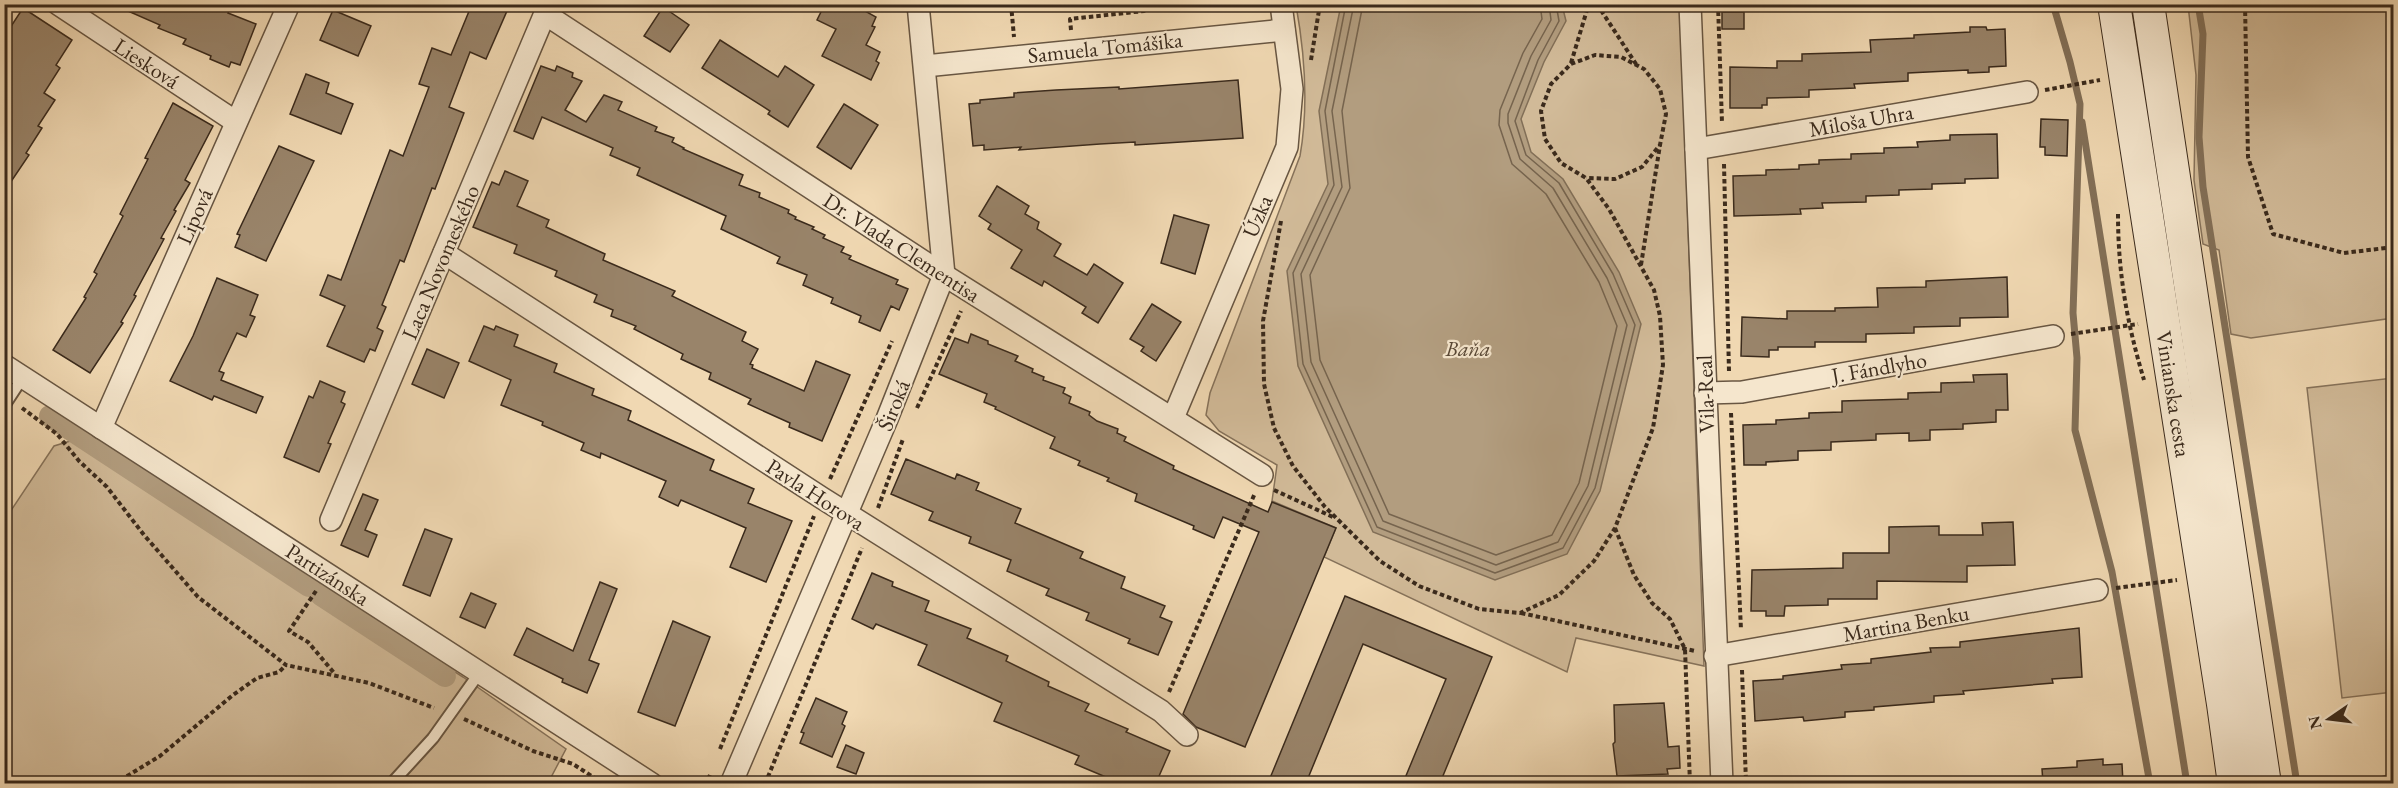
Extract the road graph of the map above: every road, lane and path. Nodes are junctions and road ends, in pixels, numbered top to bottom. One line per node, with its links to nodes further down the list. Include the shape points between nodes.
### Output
1 (58, 4): 25 (street, Liesková)
2 (289, 4): 25 (street, Lipová)
3 (918, 4): 19 (street, Široká)
4 (1011, 4): 17 (path)
5 (1152, 4): 16 (path, via 1144,11 1070,19)
6 (1281, 4): 15 (street, Úzka)
7 (1320, 4): 21 (path)
8 (1586, 4): 18 (path)
9 (1597, 4): 20 (path)
10 (1690, 4): 27 (street, Vila-Real)
11 (2114, 4): 74 (main road, Vinianska cesta)
12 (2148, 4): 75 (main road, Vinianska cesta)
13 (2245, 4): 30 (path, via 2248,157 2273,234 2344,253)
14 (547, 9): 31 (street, Laca Novomeského); 33 (street, Dr. Vlada Clementisa)
15 (1284, 30): 16 (street, Samuela Tomášika); 42 (street, Úzka, via 1292,89 1287,147)
16 (1071, 51): 17 (street, Samuela Tomášika)
17 (1015, 56): 19 (street, Samuela Tomášika)
18 (1571, 64): 20 (path, via 1595,55 1621,57); 28 (path, via 1551,84 1541,111 1545,140 1561,164)
19 (925, 66): 33 (street, Široká)
20 (1637, 66): 26 (path, via 1660,90 1666,114)
21 (1310, 70)
22 (2094, 82): 23 (path)
23 (2050, 89)
24 (2027, 92): 27 (street, Miloša Uhra)
25 (236, 122): 43 (street, Lipová)
26 (1660, 145): 28 (path, via 1642,167 1615,179); 32 (path)
27 (1696, 149): 40 (street, Vila-Real)
28 (1586, 178): 32 (path, via 1609,209)
29 (1283, 213): 47 (path, via 1263,321 1264,384 1274,428 1293,466)
30 (2394, 247)
31 (444, 253): 45 (street, Pavla Horova); 48 (street, Laca Novomeského)
32 (1641, 266): 49 (path, via 1654,290 1660,315 1663,365 1653,428)
33 (944, 275): 42 (street, Dr. Vlada Clementisa); 46 (street, Široká)
34 (2128, 325): 35 (path)
35 (2083, 332)
36 (895, 336): 45 (path)
37 (2053, 336): 40 (street, J. Fándlyho, via 1742,392)
38 (4, 365): 39 (street, Partizánska)
39 (23, 377): 41 (lane); 43 (street, Partizánska)
40 (1705, 393): 56 (street, Vila-Real)
41 (7, 402): 57 (path, via 57,434 107,487 198,597)
42 (1173, 418): 44 (street, Dr. Vlada Clementisa)
43 (101, 428): 50 (street, Partizánska)
44 (1263, 476): 47 (path, via 1275,491); 60 (path)
45 (822, 498): 46 (street, Pavla Horova); 63 (path)
46 (847, 514): 60 (street, Pavla Horova); 71 (street, Široká)
47 (1336, 518): 54 (path, via 1380,561 1419,586 1479,609)
48 (331, 520)
49 (1615, 528): 54 (path, via 1594,561 1559,595); 55 (path, via 1634,574 1652,603 1670,620)
50 (328, 573): 58 (street, Partizánska); 59 (path, via 289,631 308,642)
51 (2173, 581): 52 (path)
52 (2129, 586)
53 (2097, 590): 56 (street, Martina Benku)
54 (1520, 613): 55 (path)
55 (1685, 649): 56 (path); 72 (path)
56 (1715, 656): 73 (street, Vila-Real)
57 (286, 665): 59 (path); 66 (path, via 279,672 257,678 160,756)
58 (480, 672): 61 (lane); 69 (street, Partizánska)
59 (336, 674): 61 (path)
60 (1161, 711): 62 (street, Pavla Horova)
61 (450, 714): 67 (lane); 68 (path, via 480,724 533,751 573,764)
62 (1187, 735)
63 (720, 750)
64 (711, 772): 70 (path)
65 (2394, 780): 76 (lane)
66 (114, 783)
67 (392, 783)
68 (604, 783)
69 (652, 783)
70 (706, 783)
71 (731, 783)
72 (1690, 783)
73 (1722, 783)
74 (2234, 783)
75 (2265, 783)
76 (2378, 783)

